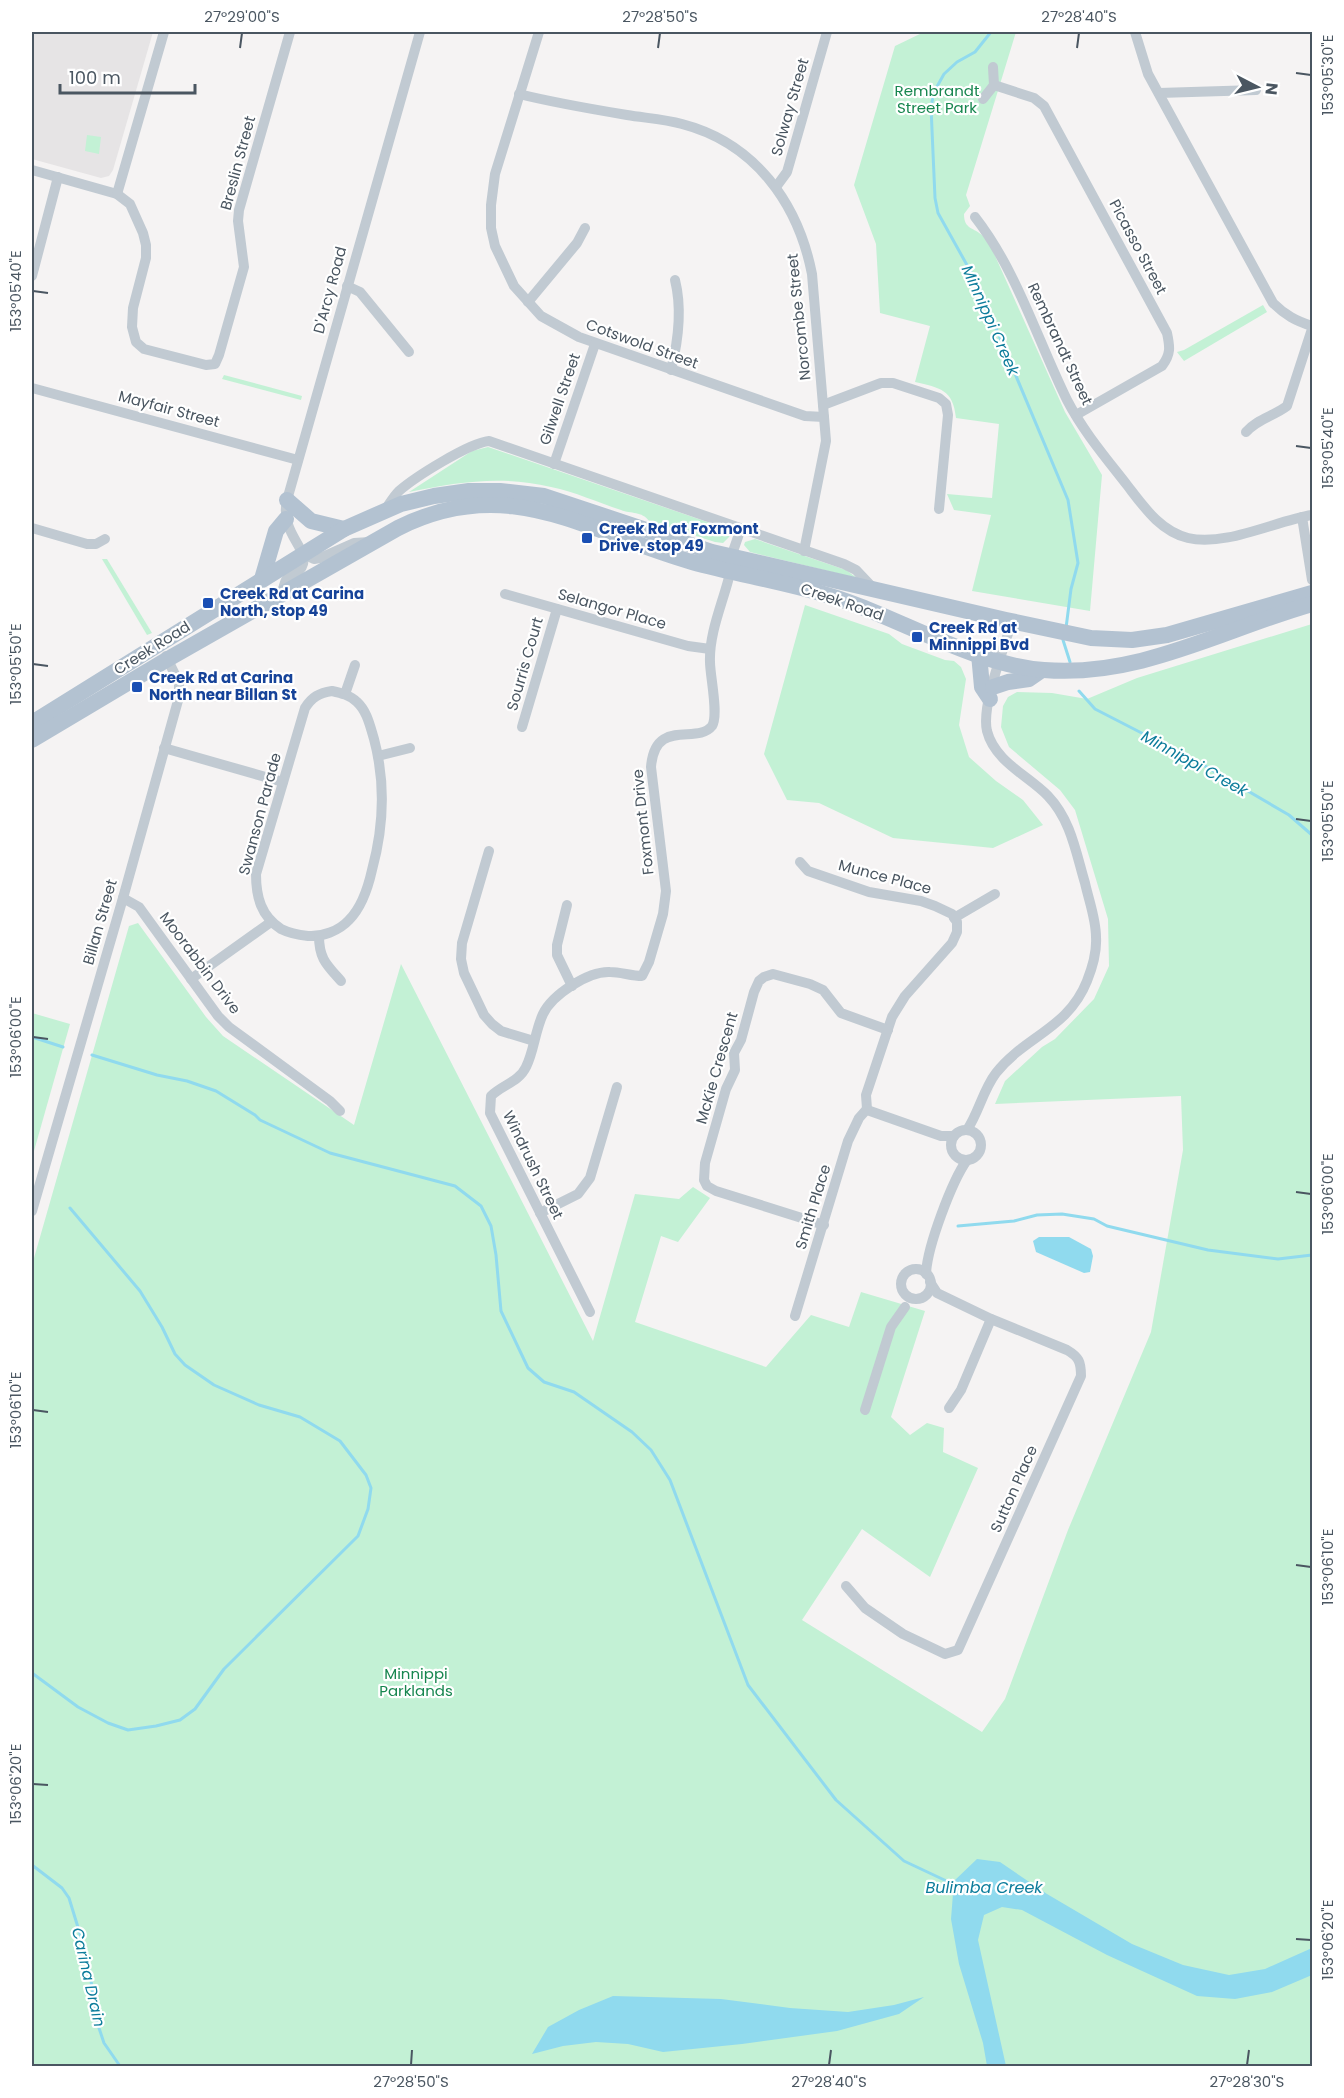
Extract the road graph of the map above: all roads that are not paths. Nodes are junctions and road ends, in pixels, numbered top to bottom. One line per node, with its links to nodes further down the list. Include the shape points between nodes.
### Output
1 (164, 32): 16 (street)
2 (291, 32): 16 (street, Breslin Street, via 239,210 244,267 214,364 144,348 136,342 133,308 146,245 134,211)
3 (420, 32): 21 (street, D'Arcy Road)
4 (539, 32): 11 (street, Cotswold Street)
5 (827, 32): 15 (street, Solway Street, via 787,172)
6 (1135, 32): 10 (street, via 1148,74)
7 (993, 67): 8 (street)
8 (994, 85): 12 (street); 29 (street, Picasso Street, via 1034,98 1044,106 1167,333 1170,348 1162,366)
9 (1256, 90): 10 (street)
10 (1159, 93): 23 (street, via 1273,303 1284,314)
11 (519, 94): 15 (street, Norcombe Street, via 682,124 732,146); 22 (street, Cotswold Street, via 495,174 491,228 503,266)
12 (983, 99)
13 (32, 170): 14 (street)
14 (58, 177): 16 (street); 19 (street)
15 (776, 187): 28 (street, Norcombe Street, via 799,225 807,249)
16 (117, 194)
17 (975, 217): 29 (street, Rembrandt Street, via 993,240 1014,280)
18 (585, 228): 22 (street)
19 (32, 276)
20 (675, 280): 26 (street, via 679,296)
21 (347, 286): 25 (street, via 360,292); 32 (street, D'Arcy Road)
22 (528, 302): 24 (street, Cotswold Street, via 541,316)
23 (1312, 327): 31 (street, via 1287,406)
24 (595, 344): 26 (street, Cotswold Street); 33 (street, Gilwell Street)
25 (409, 352)
26 (671, 370): 30 (street, Cotswold Street, via 805,416)
27 (32, 388): 32 (street, Mayfair Street)
28 (823, 405): 30 (street, Norcombe Street); 35 (street, via 881,383 893,383 939,398 948,415)
29 (1076, 416): 37 (street, Rembrandt Street, via 1151,516 1168,530 1188,538 1227,537)
30 (824, 417): 44 (street, Norcombe Street, via 826,441)
31 (1246, 432)
32 (298, 460): 34 (street, D'Arcy Road)
33 (554, 464): 36 (street, Creek Road, via 494,441 483,441 400,491); 40 (street, Creek Road)
34 (287, 500): 38 (street, D'Arcy Road); 41 (main road, via 311,521)
35 (939, 509)
36 (385, 510): 41 (main road, Creek Road); 46 (main road, Creek Road, via 451,493 484,490 531,494 577,506)
37 (1307, 516): 48 (street)
38 (286, 519): 45 (street, D'Arcy Road); 47 (main road, via 276,531)
39 (32, 528): 42 (street, via 87,544)
40 (741, 528): 44 (street, Creek Road); 46 (street, Foxmont Drive)
41 (344, 530): 45 (main road, Creek Road)
42 (105, 539)
43 (371, 542): 45 (street, Creek Road, via 354,543 320,558); 46 (main road, Creek Road, via 435,513 470,506 510,505 548,512 644,547); 51 (main road, Creek Road)
44 (804, 551): 49 (street, Creek Road, via 856,570)
45 (303, 554): 47 (main road, Creek Road); 51 (street, Creek Road, via 303,566 286,580)
46 (731, 564): 49 (main road, Creek Road); 58 (street, Foxmont Drive); 59 (main road, Creek Road, via 838,598)
47 (262, 579): 57 (main road, Creek Road)
48 (1312, 580)
49 (874, 589): 55 (main road, Creek Road)
50 (1312, 593): 56 (main road, Creek Road, via 1189,630)
51 (282, 594): 60 (main road, Creek Road)
52 (505, 594): 54 (street, Selangor Place)
53 (1312, 604): 61 (main road, Creek Road)
54 (557, 609): 58 (street, Selangor Place); 68 (street, Sourris Court)
55 (1012, 621): 56 (main road, Creek Road, via 1091,638); 62 (street)
56 (1141, 639): 61 (main road, via 1142,649)
57 (158, 644): 60 (street, Billan Street); 67 (main road, Creek Road)
58 (710, 650): 84 (street, Foxmont Drive, via 715,716 712,725 705,730 668,736 652,753 666,891 649,962 642,976 598,973)
59 (979, 654): 62 (main road, Creek Road); 65 (main road, via 982,687)
60 (168, 659): 69 (main road, Creek Road); 70 (street, Billan Street, via 180,692)
61 (1150, 659): 64 (main road, Creek Road, via 1092,670)
62 (1000, 662): 64 (main road, Creek Road); 65 (street)
63 (354, 665): 66 (street)
64 (1042, 670): 65 (main road, via 1029,679 1008,682)
65 (991, 693): 90 (street, via 986,714 989,737 996,751 1050,798 1070,830 1096,937 1094,960 1077,1000 1053,1027 996,1073)
66 (345, 694): 72 (street, via 363,710); 73 (street, Swanson Parade, via 320,693 310,700)
67 (32, 723)
68 (522, 727)
69 (32, 740)
70 (164, 748): 73 (street); 77 (street, Billan Street)
71 (410, 748): 72 (street)
72 (378, 756): 81 (street, via 382,822 368,886 349,921)
73 (283, 782): 80 (street, Swanson Parade, via 256,874 260,905)
74 (489, 850): 86 (street, via 462,943 462,966 492,1024 501,1031)
75 (800, 862): 79 (street, Munce Place, via 808,871 869,892 921,901)
76 (995, 894): 79 (street)
77 (123, 898): 82 (street, Moorabbin Drive, via 139,907); 94 (street, Billan Street)
78 (567, 905): 84 (street, via 557,955)
79 (954, 918): 85 (street, via 957,932 952,944 905,996)
80 (271, 922): 81 (street, via 285,931); 82 (street)
81 (318, 936): 83 (street, via 324,962)
82 (191, 979): 89 (street, Moorabbin Drive, via 229,1027)
83 (341, 981)
84 (572, 986): 86 (street, Foxmont Drive, via 549,1003)
85 (888, 1030): 88 (street, via 866,1095); 96 (street, McKie Crescent, via 841,1012 823,990 810,984 773,974 764,976 754,992 734,1053 735,1070 705,1163 704,1180 716,1191)
86 (534, 1041): 95 (street, Windrush Street, via 526,1068 516,1080 491,1096 490,1113)
87 (617, 1087): 95 (street, via 591,1178 578,1194)
88 (867, 1109): 91 (street); 96 (street, Smith Place, via 858,1118 848,1142)
89 (340, 1111)
90 (972, 1132): 92 (street, via 962,1130); 93 (street, via 981,1142 979,1152 972,1159)
91 (941, 1136): 92 (street); 93 (street)
92 (954, 1136): 93 (street)
93 (959, 1156): 97 (street, via 958,1172)
94 (32, 1211)
95 (540, 1214): 103 (street, Windrush Street)
96 (824, 1225): 104 (street, Smith Place)
97 (927, 1258): 98 (street); 99 (street)
98 (912, 1270): 99 (street, via 917,1269); 101 (street, via 904,1275 902,1289 912,1299)
99 (928, 1278): 100 (street); 101 (street, via 930,1287)
100 (937, 1293): 101 (street); 105 (street, Sutton Place)
101 (926, 1295)
102 (905, 1307): 107 (street, via 891,1327)
103 (590, 1312)
104 (795, 1316)
105 (992, 1318): 106 (street, via 961,1390); 108 (street, Sutton Place, via 1078,1356 1081,1376 962,1645 945,1654 903,1634 865,1608)
106 (949, 1408)
107 (866, 1410)
108 (846, 1586)

